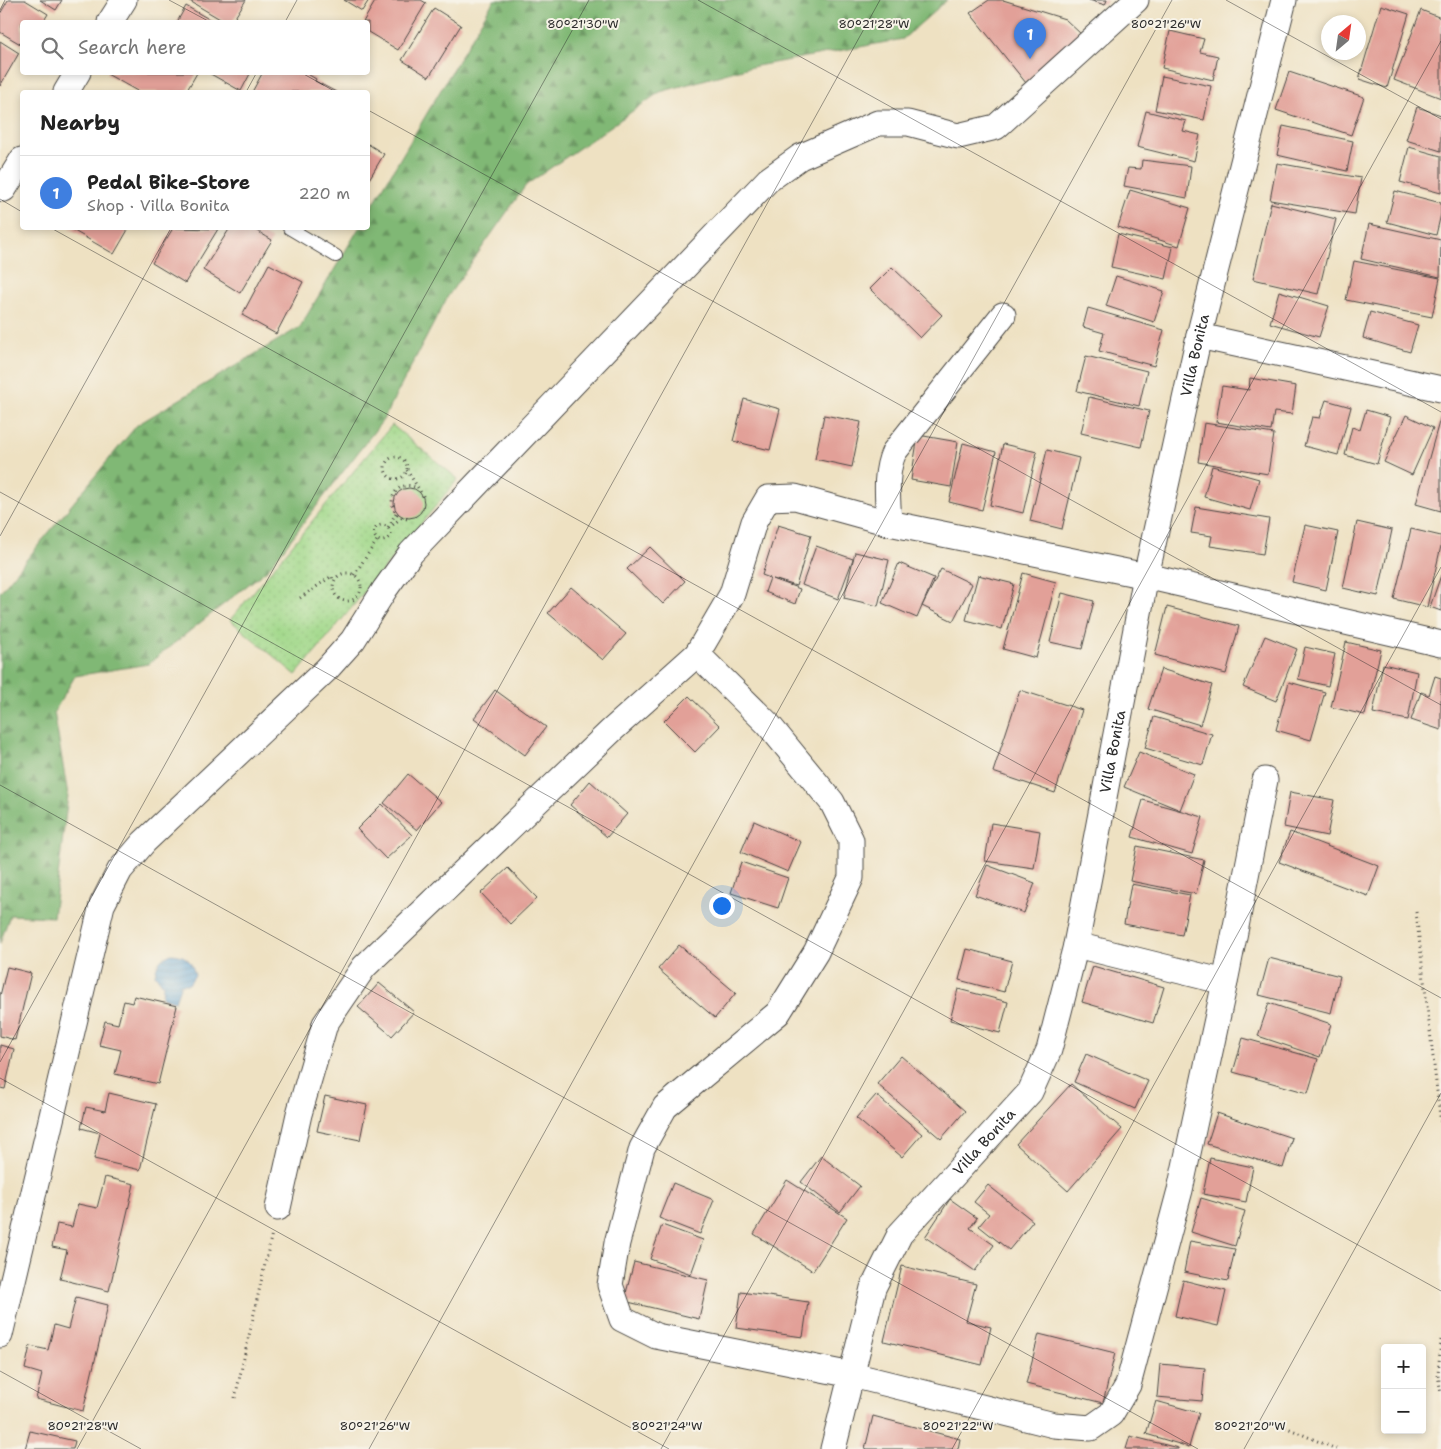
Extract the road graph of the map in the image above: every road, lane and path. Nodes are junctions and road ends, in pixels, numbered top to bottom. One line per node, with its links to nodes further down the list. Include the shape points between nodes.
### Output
1 (124, 0): 4 (street)
2 (1136, 0): 35 (street, via 996,126 958,136 908,122 878,123 800,156 768,180 411,553 353,640 327,669 144,842 120,870 102,905)
3 (1284, 0): 12 (street, Villa Bonita)
4 (111, 20)
5 (76, 75): 6 (street)
6 (67, 90)
7 (20, 163): 8 (street)
8 (4, 189)
9 (292, 230): 10 (lane)
10 (336, 256)
11 (1003, 314): 20 (street, via 894,452 889,464 887,493)
12 (1199, 336): 13 (street); 24 (street, Villa Bonita)
13 (1441, 389)
14 (407, 470): 14 (path, via 400,478 393,478 385,466 392,457 399,457 405,460); 15 (path)
15 (417, 488): 16 (path); 17 (path, via 405,486 395,493 392,501)
16 (425, 502)
17 (396, 513): 18 (path); 21 (path)
18 (402, 517): 19 (path); 21 (path)
19 (414, 518)
20 (890, 523): 24 (street); 28 (street, via 795,497 768,498 754,522 732,594)
21 (388, 527): 22 (path, via 388,538); 22 (path, via 380,524 375,528 374,536)
22 (378, 540): 23 (path)
23 (354, 575): 25 (path, via 342,573); 25 (path, via 361,589 353,600 344,601 336,596)
24 (1146, 576): 27 (street); 31 (street, Villa Bonita)
25 (333, 582): 26 (path, via 332,576)
26 (300, 598)
27 (1441, 644)
28 (697, 654): 34 (street, via 611,731 364,967 325,1024 299,1114); 37 (street, via 768,724 832,802 851,840 851,878 816,952 778,1013 665,1107 642,1148 617,1243 610,1285 622,1318 656,1336)
29 (1265, 780): 32 (street)
30 (1416, 912): 33 (path)
31 (1076, 945): 32 (street); 37 (street, Villa Bonita, via 1049,1050 1030,1092 900,1234 873,1288)
32 (1225, 982): 37 (street, via 1180,1190 1128,1385 1112,1414 1091,1428 1054,1425)
33 (1441, 1125)
34 (278, 1208): 39 (path)
35 (0, 1335)
36 (1441, 1340): 38 (path, via 1438,1374)
37 (852, 1375): 41 (street, Villa Bonita)
38 (1441, 1394)
39 (234, 1398)
40 (1285, 1427): 42 (path)
41 (833, 1449)
42 (1336, 1449)

